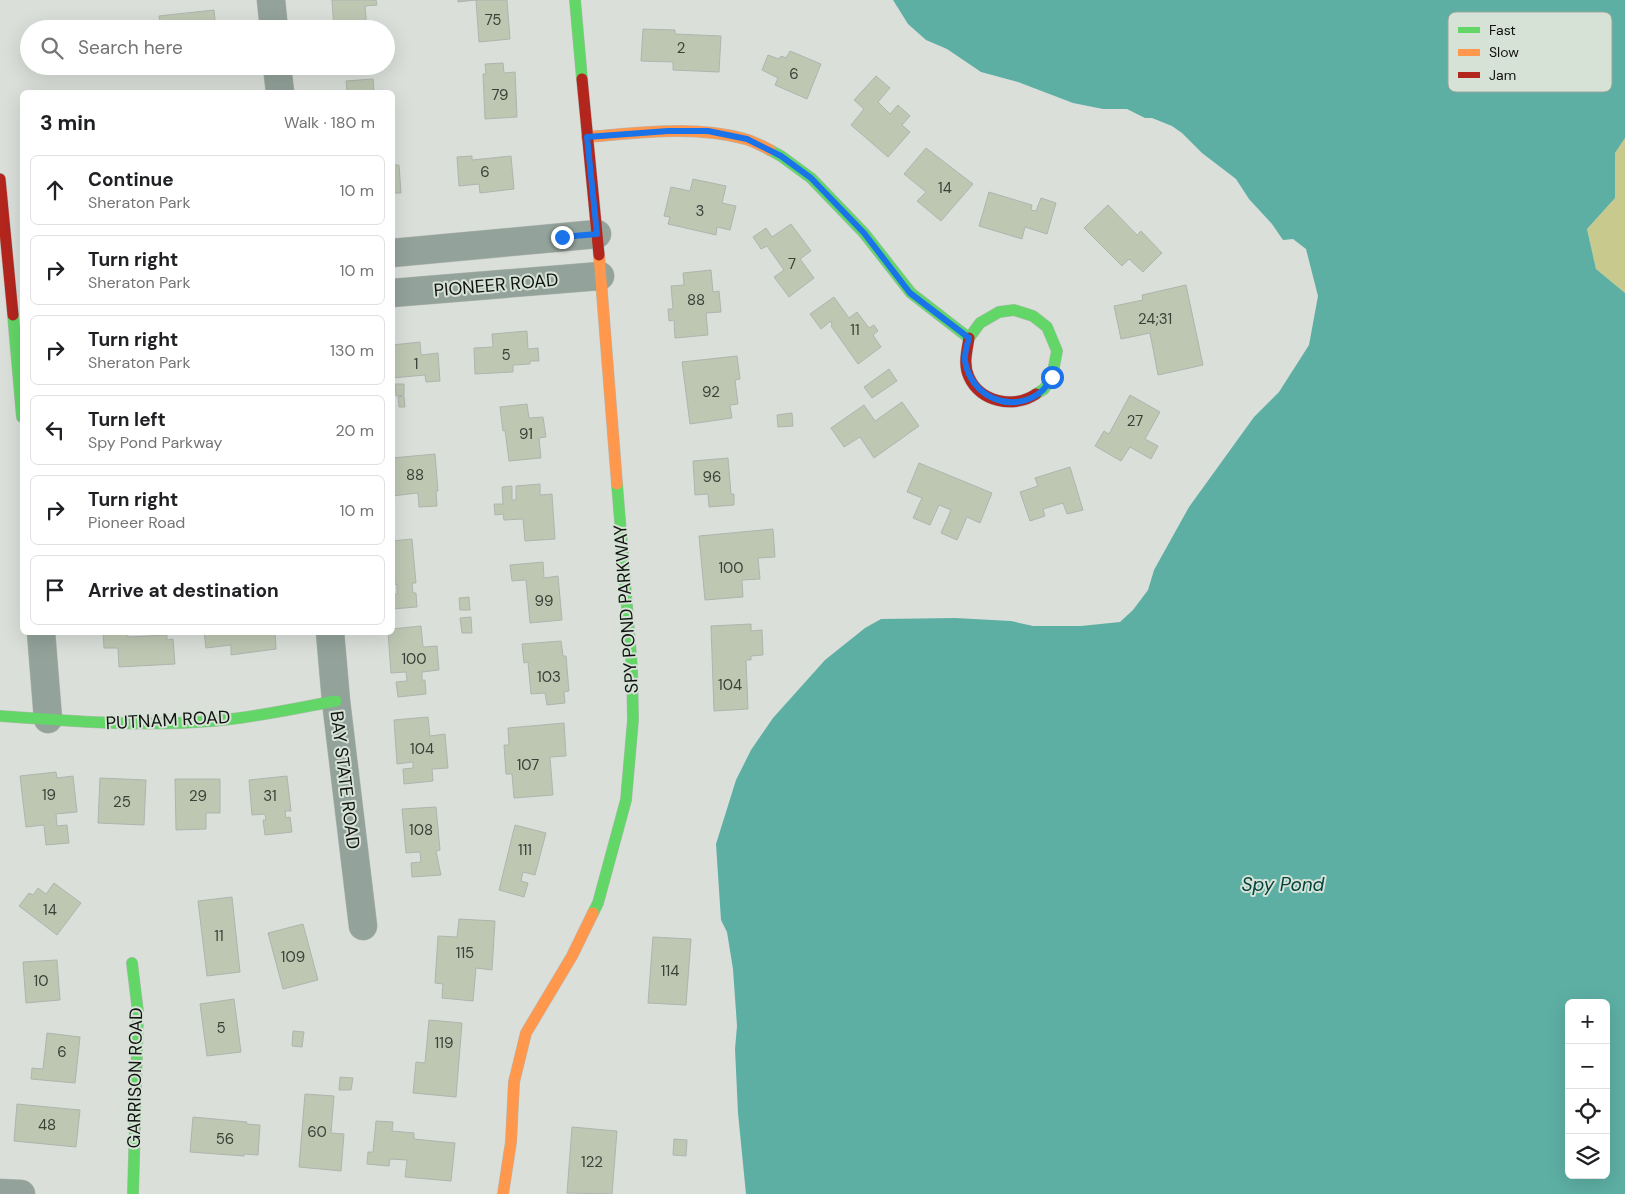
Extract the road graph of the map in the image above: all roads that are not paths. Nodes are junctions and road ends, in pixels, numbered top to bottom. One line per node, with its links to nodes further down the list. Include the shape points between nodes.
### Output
1 (270, 0): 3 (street)
2 (574, 0): 6 (street, SPY POND PARKWAY)
3 (273, 20)
4 (279, 75): 5 (street)
5 (280, 90)
6 (587, 137): 8 (street, SPY POND PARKWAY); 12 (street, via 708,131 747,139 781,156 811,178 864,233 910,293)
7 (0, 179): 13 (street)
8 (597, 234): 9 (street); 10 (street, SPY POND PARKWAY)
9 (395, 253)
10 (600, 276): 11 (street, PIONEER ROAD); 24 (street, SPY POND PARKWAY, via 632,668 633,720 626,800 598,903 572,956 526,1032 514,1082 511,1142)
11 (395, 293)
12 (969, 338): 12 (street, via 980,323 999,312 1014,310 1033,316 1047,327 1056,351 1052,377 1044,389 1031,398 1016,403 998,401 981,392 969,376 965,359)
13 (20, 395)
14 (40, 635): 18 (street)
15 (330, 635): 16 (street, BAY STATE ROAD)
16 (336, 701): 18 (street, PUTNAM ROAD, via 214,721 106,724); 19 (street, BAY STATE ROAD)
17 (0, 716): 18 (street, PUTNAM ROAD)
18 (48, 719)
19 (363, 926)
20 (132, 963): 23 (street, GARRISON ROAD, via 138,1012)
21 (0, 1193): 22 (street)
22 (21, 1194)
23 (132, 1194)
24 (503, 1194)

